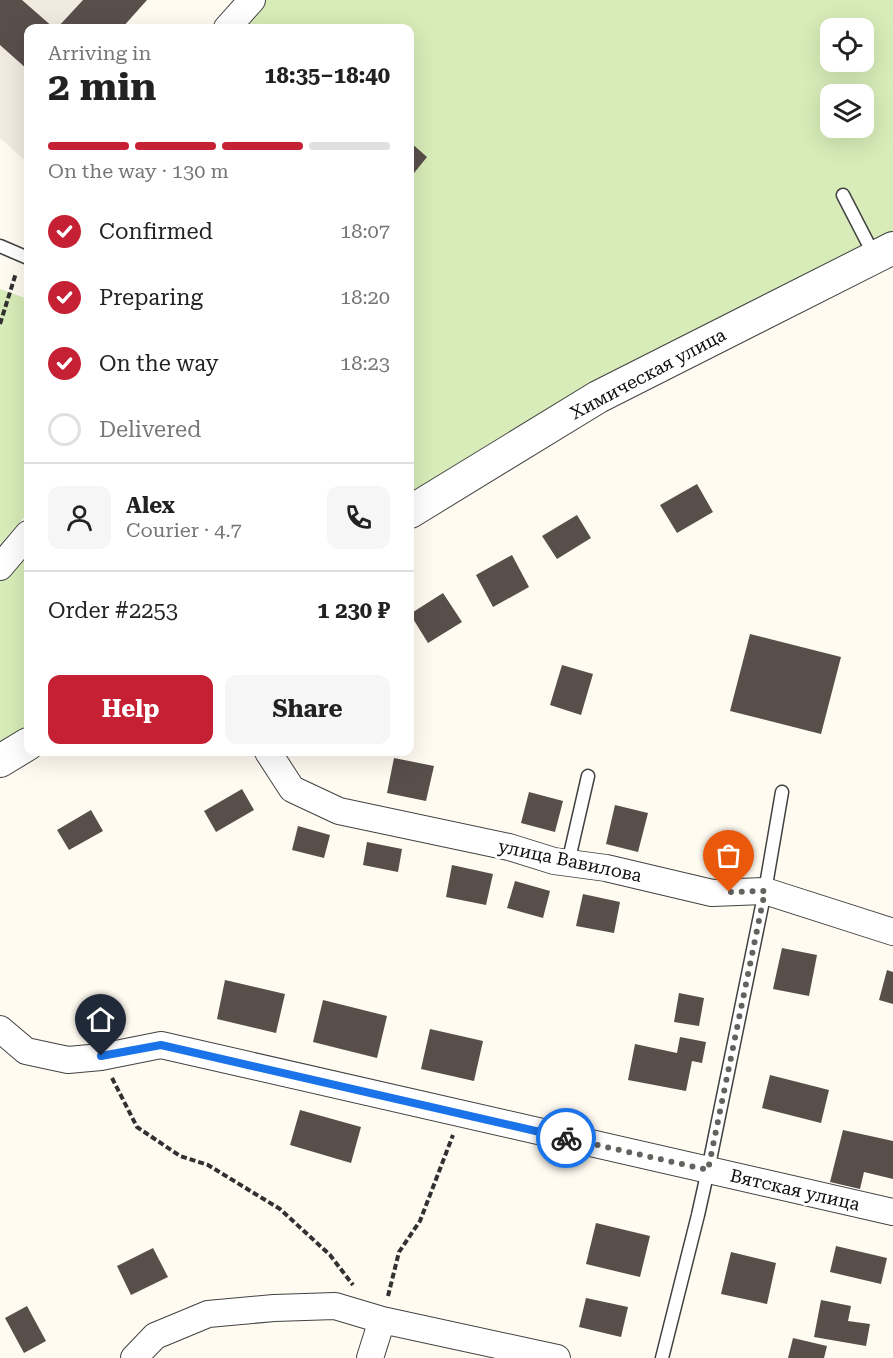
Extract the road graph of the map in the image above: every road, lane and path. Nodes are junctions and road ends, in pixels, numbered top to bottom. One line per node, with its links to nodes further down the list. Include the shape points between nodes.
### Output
1 (252, 0): 2 (street)
2 (231, 24)
3 (843, 195): 5 (lane)
4 (0, 246): 6 (lane)
5 (884, 253): 9 (street, Химическая улица, via 598,397)
6 (24, 256)
7 (24, 259): 8 (path)
8 (0, 324)
9 (414, 510)
10 (24, 539): 11 (street)
11 (0, 567)
12 (24, 746): 14 (street)
13 (271, 756): 17 (street, улица Вавилова, via 292,789 339,811)
14 (0, 761)
15 (588, 776): 17 (lane)
16 (782, 792): 18 (lane)
17 (568, 863): 18 (street, улица Вавилова, via 712,893)
18 (765, 891): 19 (street, улица Вавилова); 23 (lane)
19 (893, 932)
20 (0, 1029): 21 (street, Вятская улица, via 26,1051 69,1060)
21 (101, 1056): 22 (street, Вятская улица, via 161,1045); 25 (path, via 137,1127 180,1156 208,1165 280,1209 330,1255)
22 (461, 1114): 23 (street, Вятская улица); 25 (path, via 420,1221 399,1252)
23 (708, 1170): 24 (street, Вятская улица); 29 (lane)
24 (893, 1212)
25 (381, 1320): 26 (street, via 335,1306 208,1314 154,1336); 27 (street); 28 (street)
26 (134, 1358)
27 (370, 1358)
28 (556, 1358)
29 (662, 1358)

